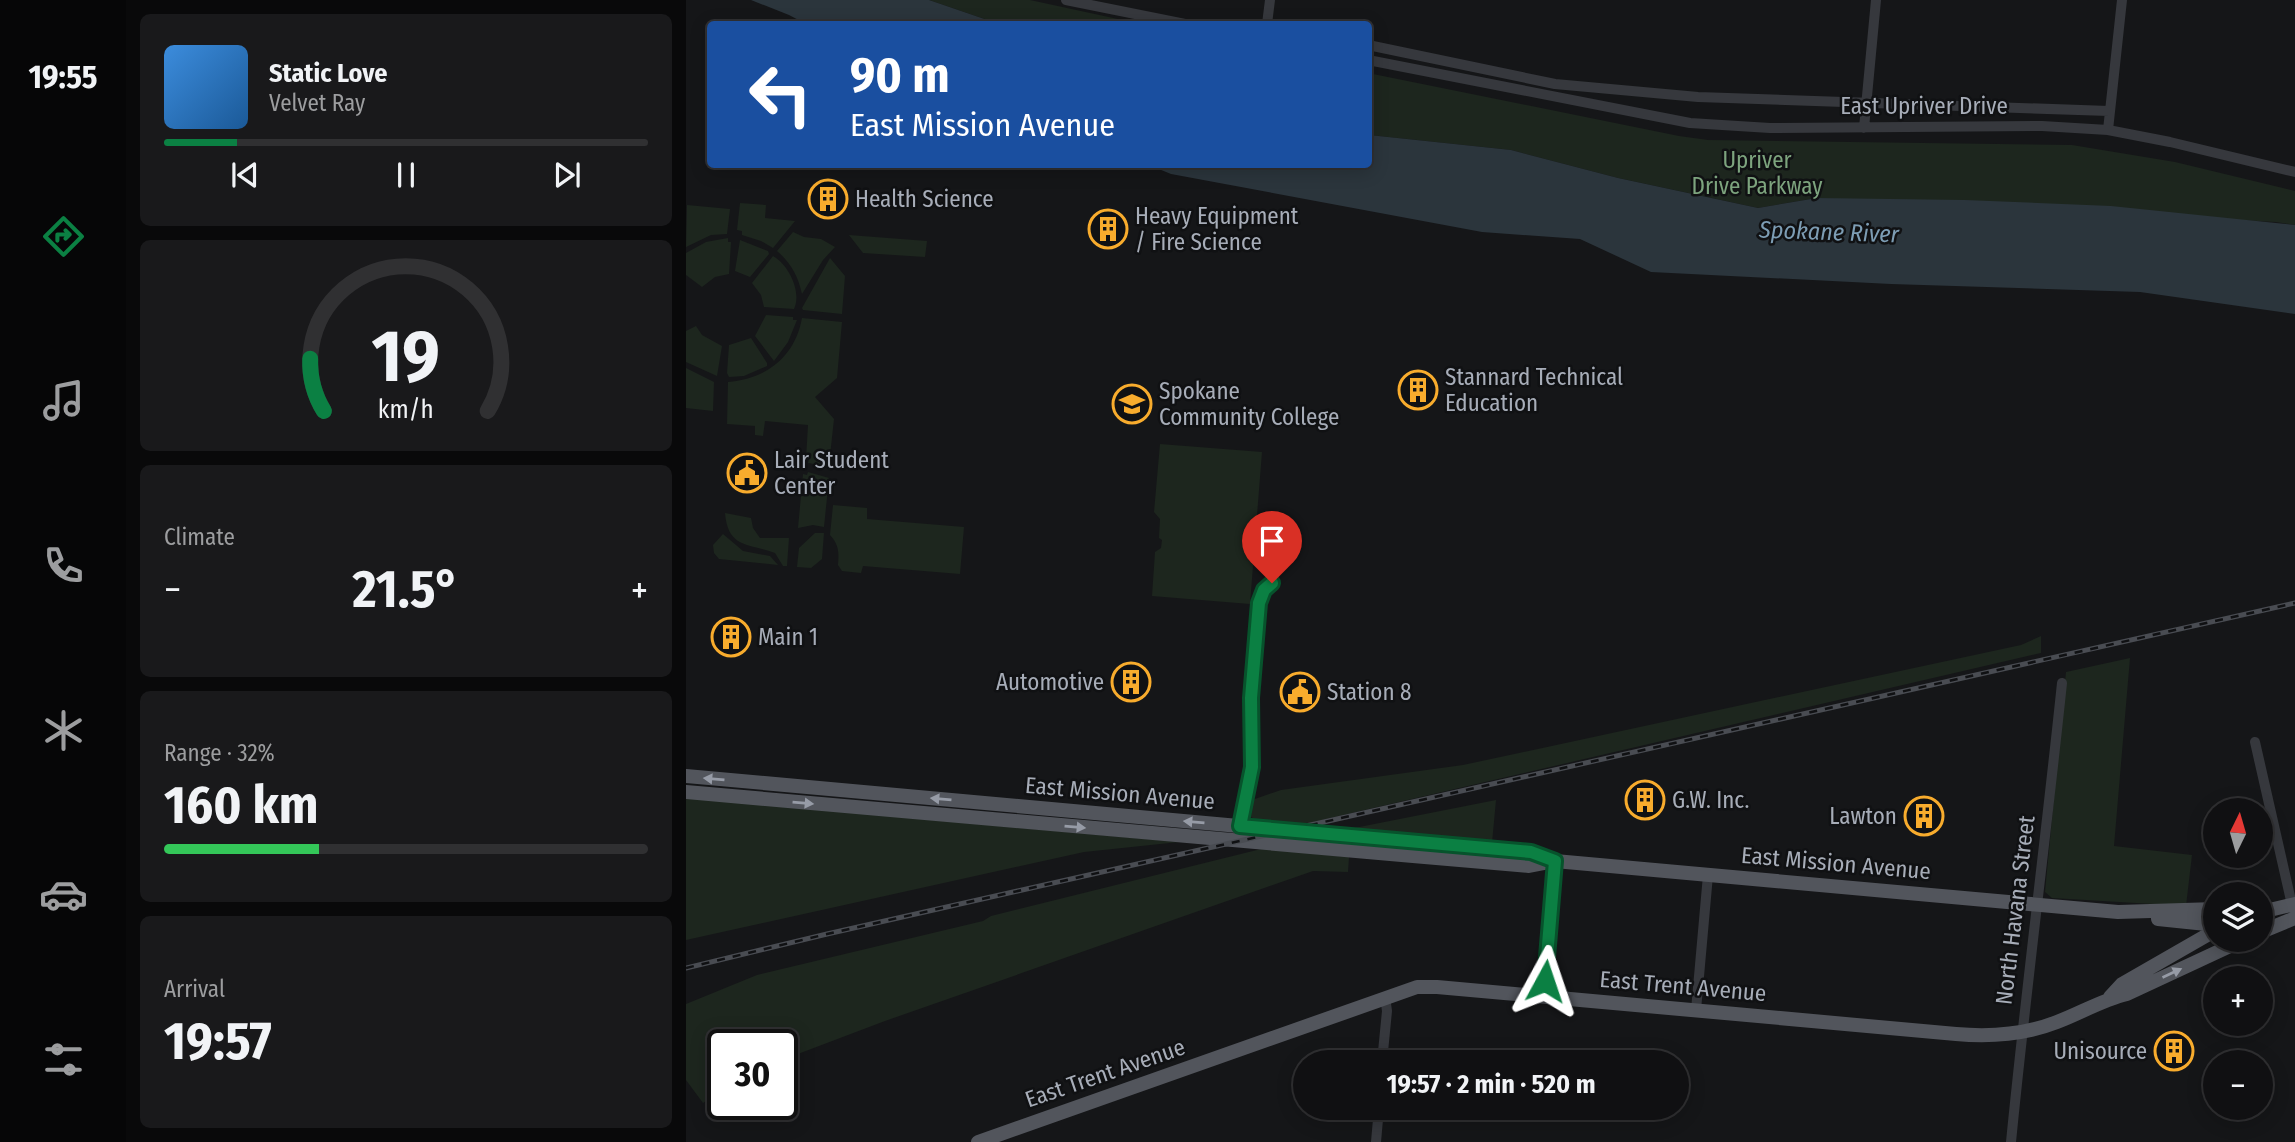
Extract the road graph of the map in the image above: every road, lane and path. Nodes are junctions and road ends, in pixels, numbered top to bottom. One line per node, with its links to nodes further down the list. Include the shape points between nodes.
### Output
1 (1066, 0): 5 (street)
2 (1270, 0): 6 (street)
3 (1875, 0): 11 (street)
4 (2122, 0): 12 (street)
5 (1170, 21)
6 (1269, 21)
7 (1372, 46): 9 (street, East Upriver Drive)
8 (1372, 61): 10 (street, East Upriver Drive)
9 (1555, 84): 10 (street); 11 (street, East Upriver Drive, via 1698,97)
10 (1552, 96): 13 (street, East Upriver Drive, via 1690,123)
11 (1866, 102): 12 (street, East Upriver Drive); 13 (street)
12 (2109, 111): 14 (street)
13 (1864, 128): 14 (street, East Upriver Drive)
14 (2108, 130): 15 (street, East Upriver Drive)
15 (2295, 172)
16 (1272, 583): 21 (street, via 1259,603 1251,698 1252,767)
17 (2062, 683): 24 (street, North Havana Street)
18 (2255, 742): 26 (street)
19 (686, 776): 21 (main road, East Mission Avenue, one-way to 19)
20 (686, 792): 21 (main road, East Mission Avenue, one-way to 21)
21 (1240, 834): 22 (main road, East Mission Avenue, via 1531,852)
22 (1552, 861): 23 (main road, East Mission Avenue); 36 (street)
23 (1708, 875): 24 (main road, East Mission Avenue); 38 (street)
24 (2038, 905): 29 (main road, East Mission Avenue); 39 (street, North Havana Street)
25 (2273, 906): 26 (main road)
26 (2292, 908): 28 (main road); 30 (main road); 31 (main road)
27 (2203, 909): 29 (main road, East Mission Avenue)
28 (2273, 910)
29 (2119, 912): 32 (main road, East Mission Avenue)
30 (2273, 918)
31 (2273, 923)
32 (2203, 925)
33 (2203, 935): 37 (main road, East Trent Avenue, via 2122,984)
34 (2217, 952): 37 (main road, East Trent Avenue, one-way to 34)
35 (1385, 997): 36 (main road, East Trent Avenue, via 1426,986); 40 (street); 42 (main road, East Trent Avenue)
36 (1544, 997): 38 (main road, East Trent Avenue)
37 (2109, 998): 39 (main road, East Trent Avenue)
38 (1696, 1010): 39 (main road, East Trent Avenue, via 1972,1036)
39 (2022, 1032): 44 (street, North Havana Street)
40 (1383, 1050)
41 (1378, 1120): 43 (street)
42 (978, 1142)
43 (1376, 1142)
44 (2011, 1142)

